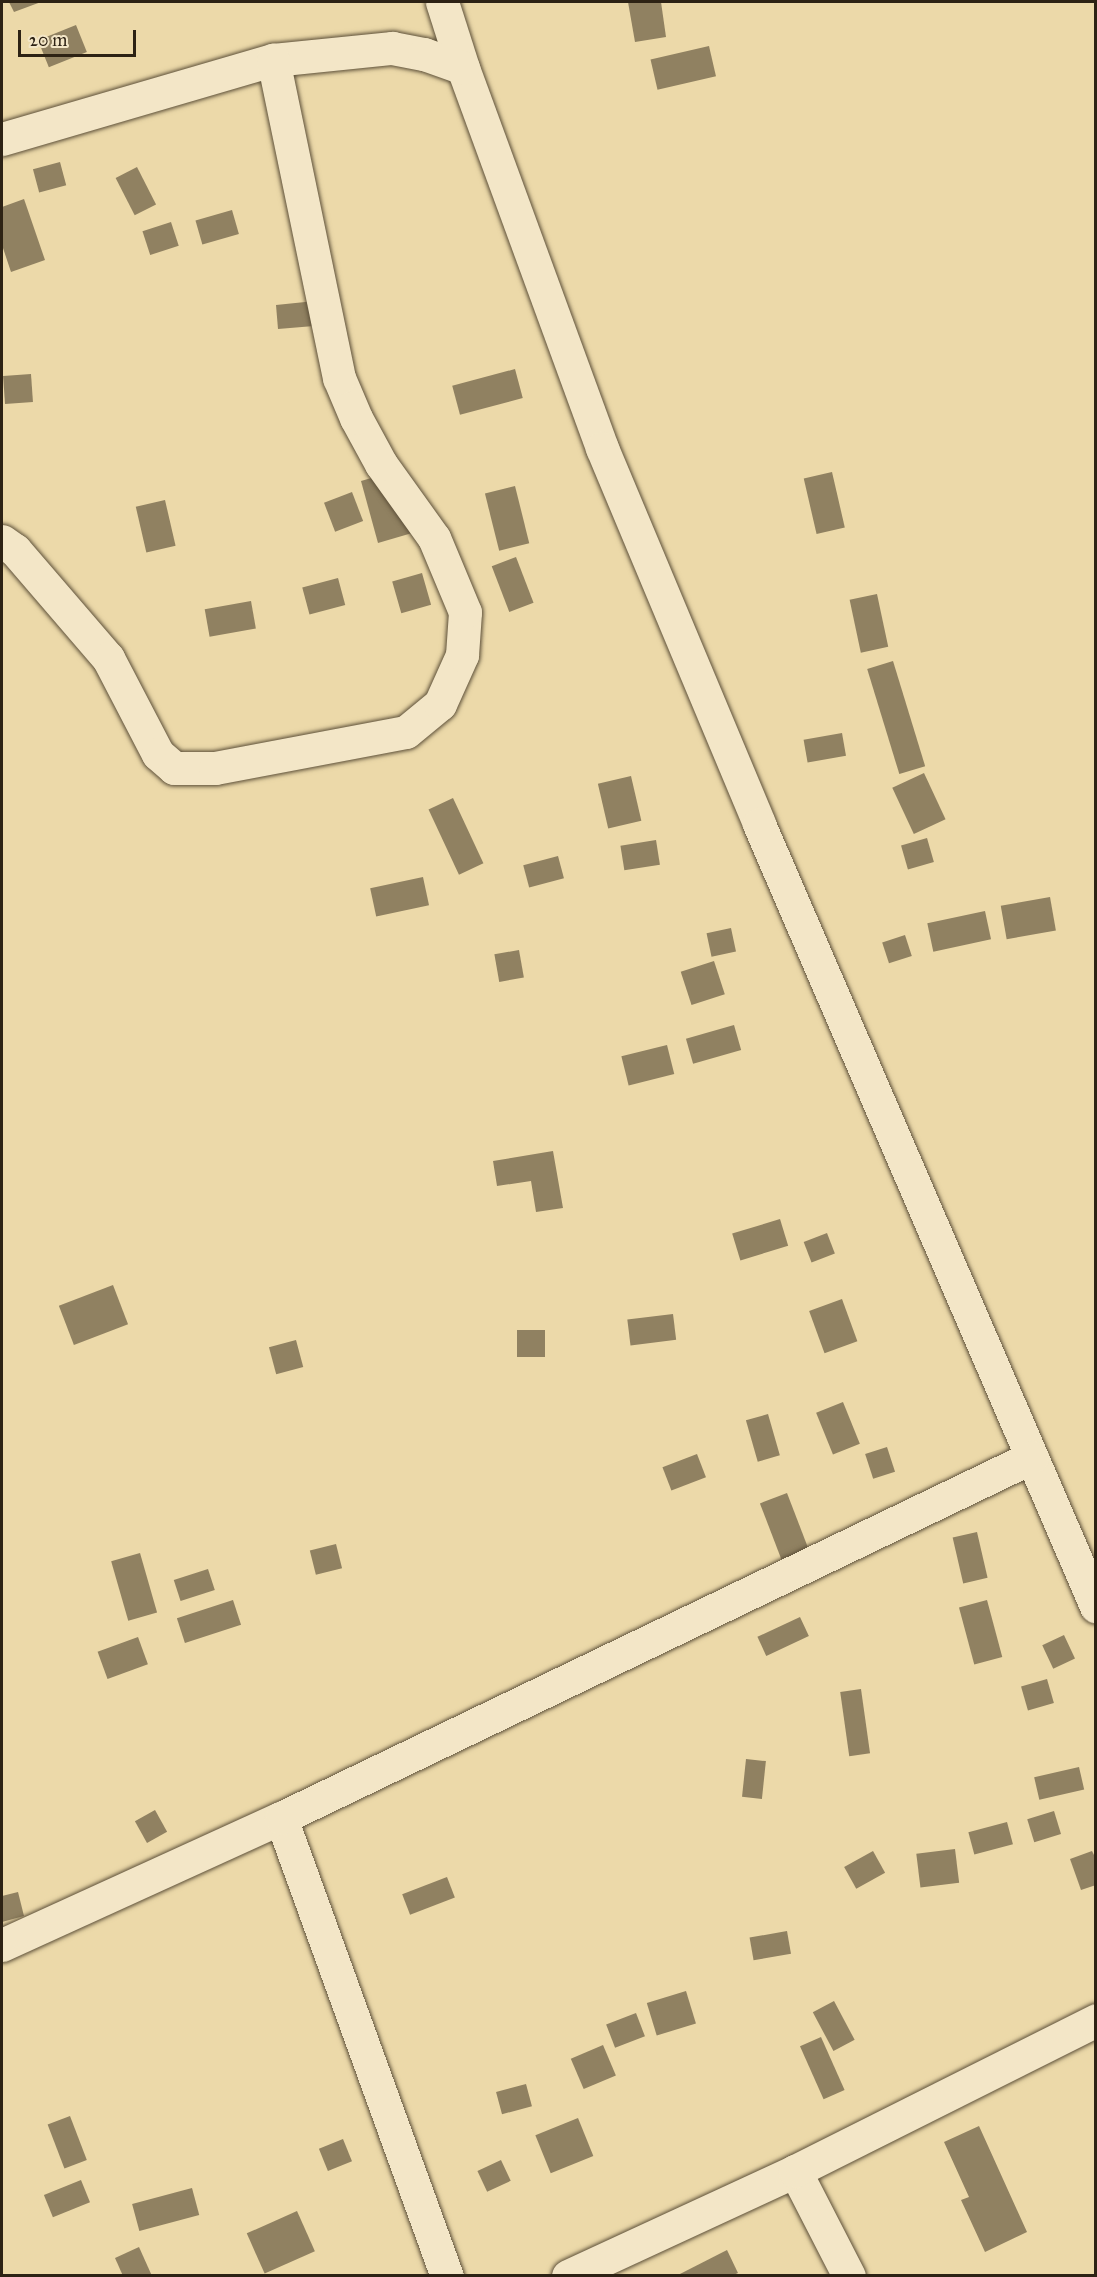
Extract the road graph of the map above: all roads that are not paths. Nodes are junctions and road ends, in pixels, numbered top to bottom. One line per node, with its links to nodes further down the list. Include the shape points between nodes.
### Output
1 (442, 2): 3 (street)
2 (273, 60): 3 (street, via 392,48); 4 (street); 5 (street, via 339,378 381,464 434,538 465,612 462,655 440,704 406,732 215,768 174,768 158,754 108,658 15,550)
3 (463, 68): 6 (street, via 602,448)
4 (2, 139)
5 (2, 541)
6 (1032, 1457): 7 (street); 8 (street)
7 (1095, 1606)
8 (281, 1818): 9 (street); 12 (street)
9 (2, 1945)
10 (1095, 2019): 11 (street)
11 (795, 2171): 13 (street); 14 (street)
12 (447, 2276)
13 (568, 2276)
14 (849, 2276)

